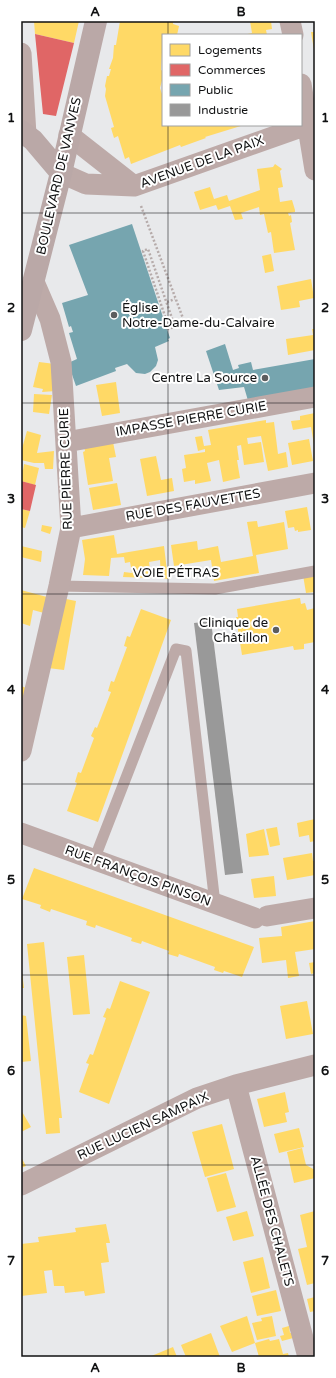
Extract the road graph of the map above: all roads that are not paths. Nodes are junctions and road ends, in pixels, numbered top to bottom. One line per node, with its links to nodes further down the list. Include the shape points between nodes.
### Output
1 (96, 21): 8 (main road, BOULEVARD DE VANVES)
2 (290, 21): 3 (street)
3 (293, 34)
4 (21, 54): 7 (street)
5 (302, 88): 6 (street)
6 (311, 123): 9 (street); 11 (street, AVENUE DE LA PAIX)
7 (24, 133): 10 (main road)
8 (69, 135): 10 (main road, BOULEVARD DE VANVES); 11 (street, AVENUE DE LA PAIX)
9 (315, 170)
10 (61, 173): 11 (street, AVENUE DE LA PAIX, via 86,184); 12 (main road, BOULEVARD DE VANVES)
11 (134, 186)
12 (34, 282): 13 (main road, BOULEVARD DE VANVES); 15 (street, RUE PIERRE CURIE, via 50,319 61,362)
13 (21, 330)
14 (315, 397): 15 (street, IMPASSE PIERRE CURIE)
15 (66, 442): 17 (street, RUE PIERRE CURIE)
16 (315, 483): 17 (street, RUE DES FAUVETTES)
17 (70, 528): 19 (street, RUE PIERRE CURIE)
18 (315, 571): 19 (lane, VOIE PÉTRAS, via 215,589)
19 (59, 586): 20 (street, RUE PIERRE CURIE)
20 (21, 751)
21 (21, 833): 22 (street, RUE FRANÇOIS PINSON)
22 (94, 860): 23 (street, RUE FRANÇOIS PINSON); 23 (lane, via 176,648 186,651)
23 (214, 904): 24 (street, RUE FRANÇOIS PINSON, via 261,917)
24 (315, 908)
25 (315, 1065): 26 (street, RUE LUCIEN SAMPAIX)
26 (236, 1085): 27 (street, RUE LUCIEN SAMPAIX, via 197,1098); 28 (street, ALLÉE DES CHALETS)
27 (21, 1185)
28 (308, 1357)

